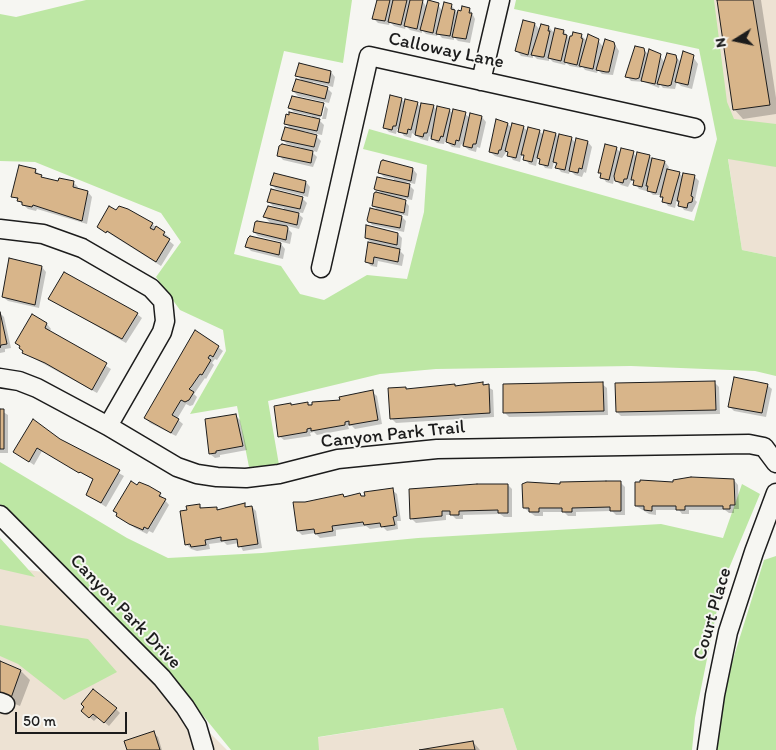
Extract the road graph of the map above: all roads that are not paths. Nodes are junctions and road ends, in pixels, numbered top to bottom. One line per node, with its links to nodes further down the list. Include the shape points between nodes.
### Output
1 (500, 0): 2 (street)
2 (481, 81): 3 (street, Calloway Lane); 5 (street, Calloway Lane, via 369,56)
3 (695, 128)
4 (0, 229): 7 (street, via 43,234 82,248 151,288 163,301 165,321 162,332)
5 (320, 268)
6 (0, 378): 7 (street, Canyon Park Trail, via 37,388)
7 (108, 426): 8 (street, Canyon Park Trail, via 177,467 217,477 278,474 338,459 396,452 504,447 749,444 764,447)
8 (776, 463)
9 (776, 493): 12 (street, Court Place, via 728,632)
10 (0, 515): 11 (street, Canyon Park Drive, via 162,678 193,720)
11 (204, 750)
12 (707, 750)

